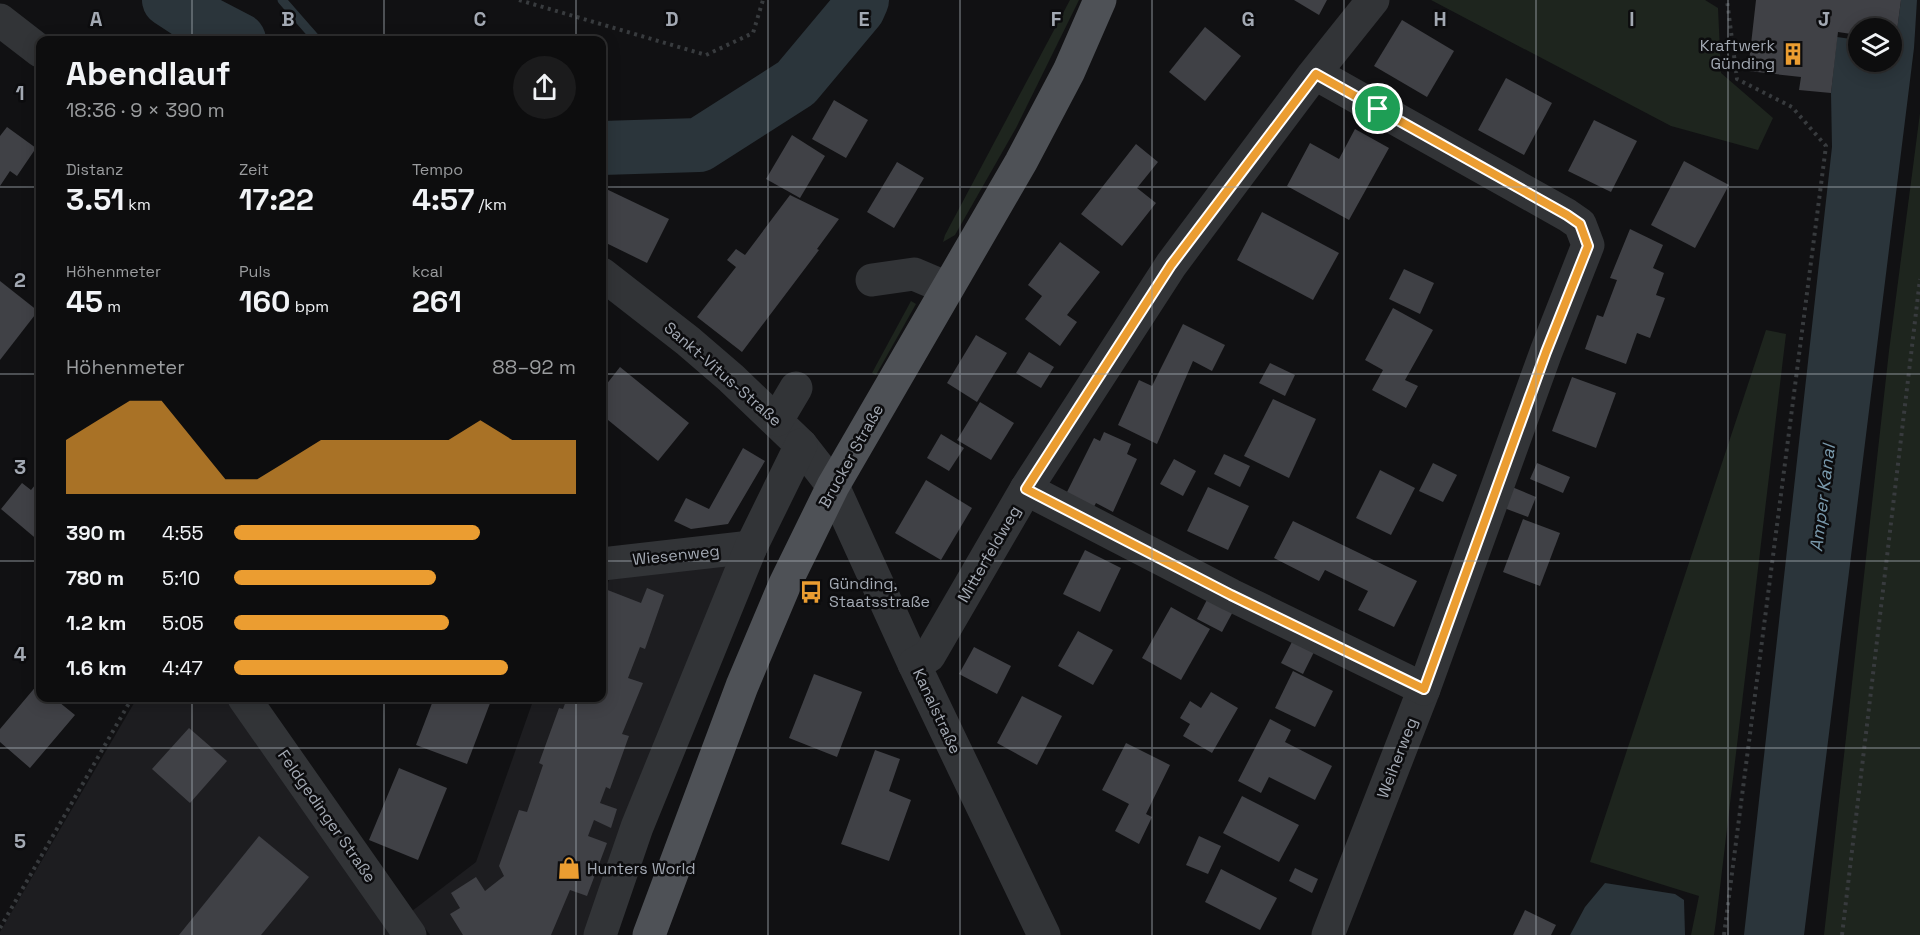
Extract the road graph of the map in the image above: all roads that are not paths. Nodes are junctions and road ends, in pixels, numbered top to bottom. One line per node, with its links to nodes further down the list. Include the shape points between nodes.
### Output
1 (1100, 0): 8 (main road, Brucker Straße, via 1069,71 1021,162)
2 (1373, 0): 5 (street, Mitterfeldweg)
3 (0, 20): 4 (street)
4 (36, 48)
5 (1316, 74): 13 (street, Mitterfeldweg, via 1171,265); 17 (street, Weiherweg, via 1567,215 1580,224 1588,246)
6 (606, 277): 10 (street, Sankt-Vitus-Straße, via 688,341)
7 (872, 280): 8 (street, via 914,274)
8 (947, 288): 12 (main road, Brucker Straße)
9 (796, 388): 10 (street)
10 (777, 420): 11 (street, Sankt-Vitus-Straße)
11 (801, 445): 12 (street, Sankt-Vitus-Straße); 14 (street)
12 (833, 486): 16 (street, Kanalstraße); 21 (main road, Brucker Straße, via 785,584 742,686)
13 (1026, 489): 16 (street, Mitterfeldweg, via 929,656); 17 (street)
14 (751, 547): 15 (street, Wiesenweg); 20 (street, via 637,827)
15 (606, 564)
16 (914, 664): 22 (street, Kanalstraße)
17 (1424, 689): 23 (street, Weiherweg)
18 (247, 702): 19 (street, Feldgedinger Straße)
19 (410, 935)
20 (600, 935)
21 (649, 935)
22 (1044, 935)
23 (1328, 935)

